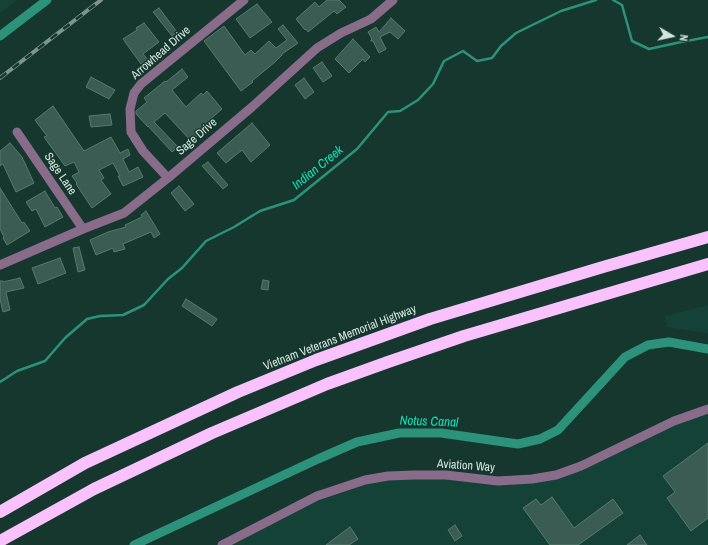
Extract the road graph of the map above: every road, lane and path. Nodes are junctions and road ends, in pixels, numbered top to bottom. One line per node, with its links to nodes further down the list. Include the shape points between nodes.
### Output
1 (244, 0): 4 (street, Arrowhead Drive, via 141,84 134,93 130,109 130,132 143,151)
2 (393, 0): 4 (street, Sage Drive, via 371,19 317,48)
3 (17, 132): 5 (street, Sage Lane)
4 (168, 178): 5 (street, Sage Drive, via 124,213)
5 (83, 229): 8 (street, Sage Drive)
6 (708, 237): 10 (highway, Vietnam Veterans Memorial Highway, via 430,319 316,360 238,392 86,463)
7 (708, 264): 11 (highway, via 464,336 327,384 212,432 94,489)
8 (0, 265)
9 (708, 409): 12 (street, Aviation Way, via 674,421 556,476 498,480 414,475 365,480 317,496)
10 (0, 512)
11 (0, 541)
12 (222, 545)

